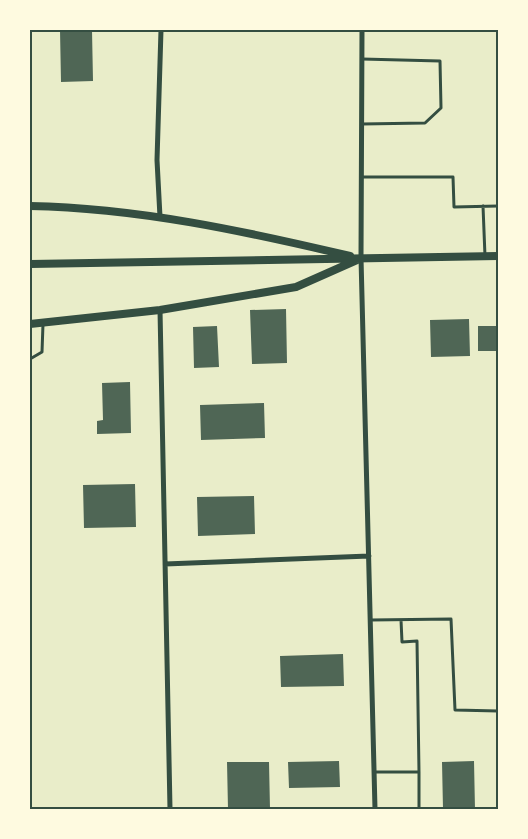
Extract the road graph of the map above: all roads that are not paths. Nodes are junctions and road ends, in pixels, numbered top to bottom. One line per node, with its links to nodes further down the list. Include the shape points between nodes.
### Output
1 (161, 30): 9 (street, via 157,160)
2 (362, 30): 3 (street)
3 (362, 59): 4 (street); 4 (lane, via 440,61 441,108 424,123)
4 (362, 124): 5 (street)
5 (362, 177): 7 (lane, via 453,177 454,207); 12 (street)
6 (30, 206): 9 (main road, via 80,207)
7 (483, 206): 8 (lane); 10 (lane)
8 (498, 206)
9 (160, 217): 12 (main road, via 257,234)
10 (485, 256): 11 (main road); 12 (main road)
11 (498, 256)
12 (361, 258): 13 (main road); 14 (main road, via 296,287); 18 (street)
13 (30, 264)
14 (160, 310): 16 (main road); 19 (street)
15 (30, 324): 16 (main road)
16 (43, 324): 17 (lane, via 42,352)
17 (30, 359)
18 (370, 556): 19 (street); 20 (street)
19 (165, 564): 25 (street)
20 (371, 620): 21 (lane); 23 (street)
21 (401, 620): 22 (lane, via 451,619 455,710); 24 (lane, via 402,642 417,642)
22 (498, 710)
23 (374, 772): 24 (lane); 26 (street)
24 (418, 772): 27 (lane)
25 (170, 809)
26 (375, 809)
27 (419, 809)

